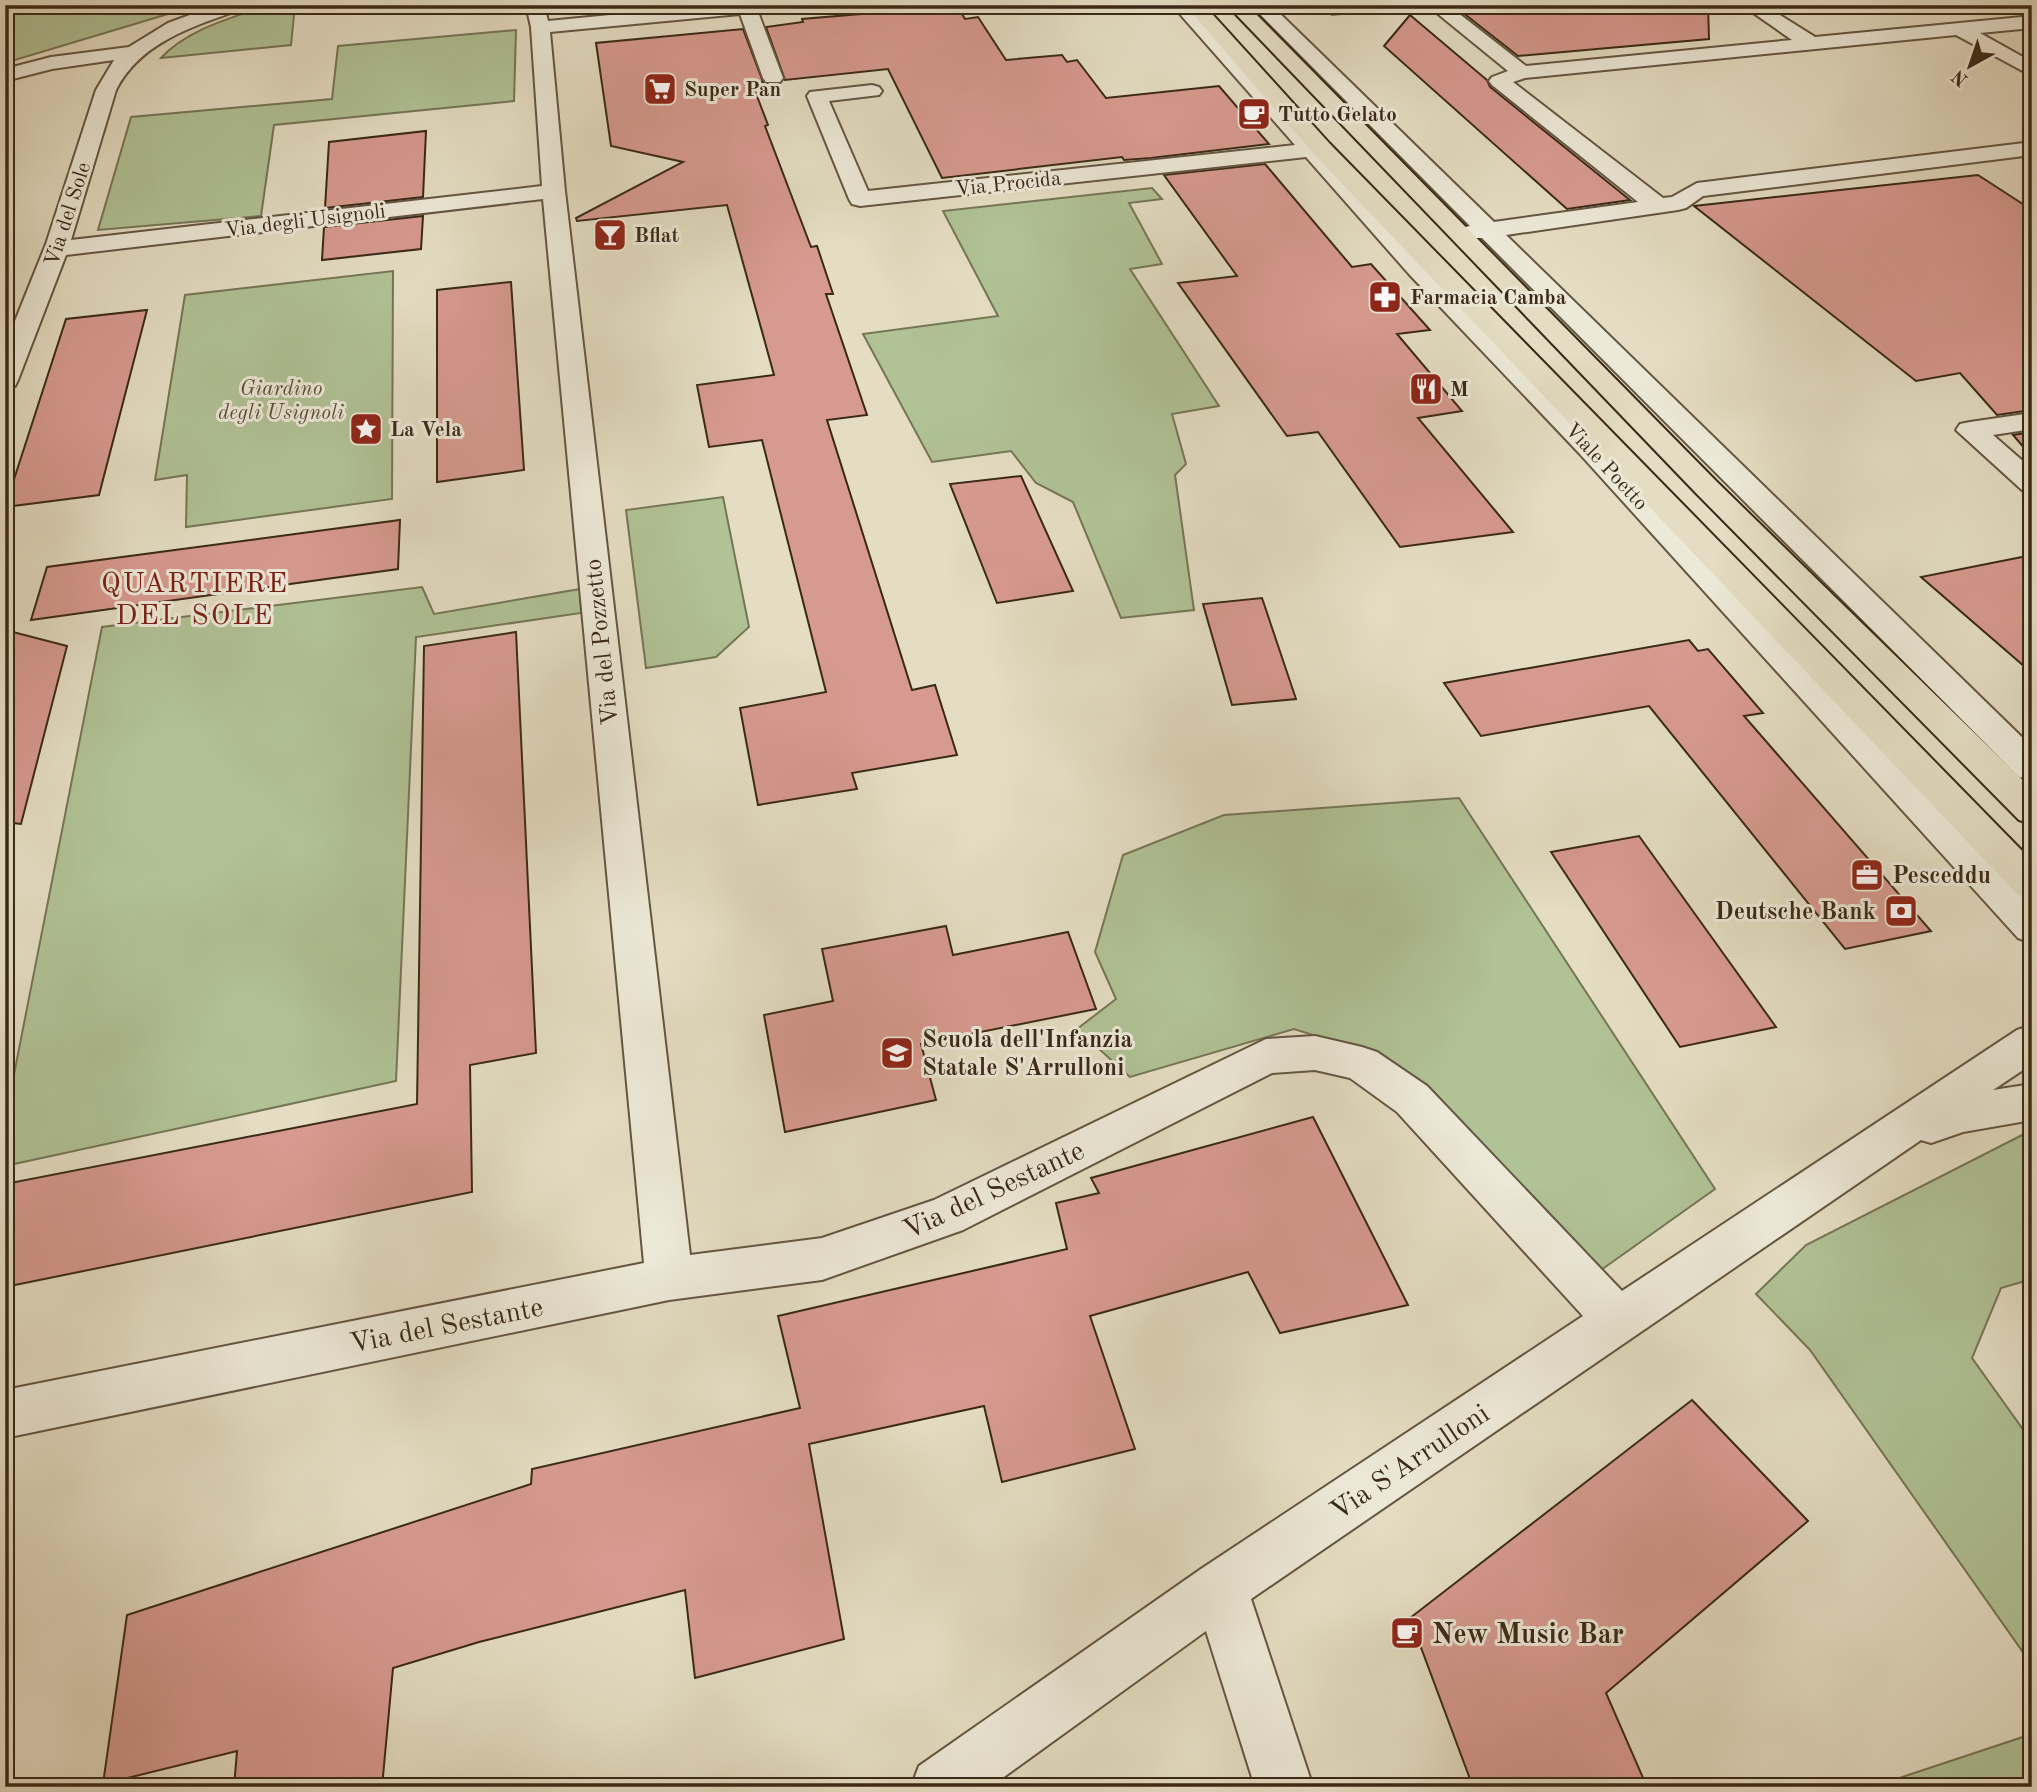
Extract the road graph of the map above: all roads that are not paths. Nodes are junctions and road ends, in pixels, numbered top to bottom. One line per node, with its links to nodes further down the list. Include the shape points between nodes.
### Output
1 (235, 5): 14 (street, via 175,27)
2 (775, 5): 9 (street)
3 (1181, 5): 21 (street, Viale Poetto)
4 (1194, 5): 21 (main road, Viale Poetto)
5 (1236, 5): 25 (main road)
6 (1260, 5): 24 (street)
7 (1436, 5): 16 (street)
8 (1751, 5): 13 (street)
9 (747, 8): 10 (street); 18 (street)
10 (538, 16): 22 (street, Via del Pozzetto)
11 (2032, 22): 12 (street)
12 (1959, 29): 13 (street); 15 (street)
13 (1812, 44): 16 (street)
14 (134, 52): 17 (street, via 51,63); 26 (street, Via del Sole, via 116,70 106,90)
15 (2032, 70)
16 (1522, 72): 23 (street, via 1499,81)
17 (5, 75)
18 (773, 78)
19 (872, 91): 21 (street, Via Procida, via 817,96 860,199)
20 (2032, 148): 23 (street, via 1697,190 1678,203)
21 (1317, 150): 32 (main road, Viale Poetto); 33 (street, Viale Poetto, via 1418,269 1598,457)
22 (554, 191): 26 (street, Via degli Usignoli); 37 (street, Via del Pozzetto)
23 (1658, 206): 24 (street)
24 (1486, 230): 25 (street); 30 (street)
25 (1459, 234): 31 (main road)
26 (56, 249): 27 (street, Via del Sole)
27 (5, 380)
28 (2032, 421): 29 (street, via 1970,430)
29 (2032, 484)
30 (2032, 768)
31 (2032, 811)
32 (2032, 885)
33 (2032, 928)
34 (2032, 1042): 36 (street, Via S'Arrulloni)
35 (2032, 1102): 36 (street, Via S'Arrulloni, via 1961,1114)
36 (1883, 1144): 38 (street, Via S'Arrulloni)
37 (669, 1279): 38 (street, Via del Sestante, via 822,1259 947,1216 1266,1056 1315,1053 1362,1064 1412,1099); 39 (street, Via del Sestante)
38 (1618, 1320): 40 (street, Via S'Arrulloni)
39 (5, 1414)
40 (1220, 1588): 41 (street, Via S'Arrulloni); 42 (street)
41 (940, 1787)
42 (1284, 1787)

